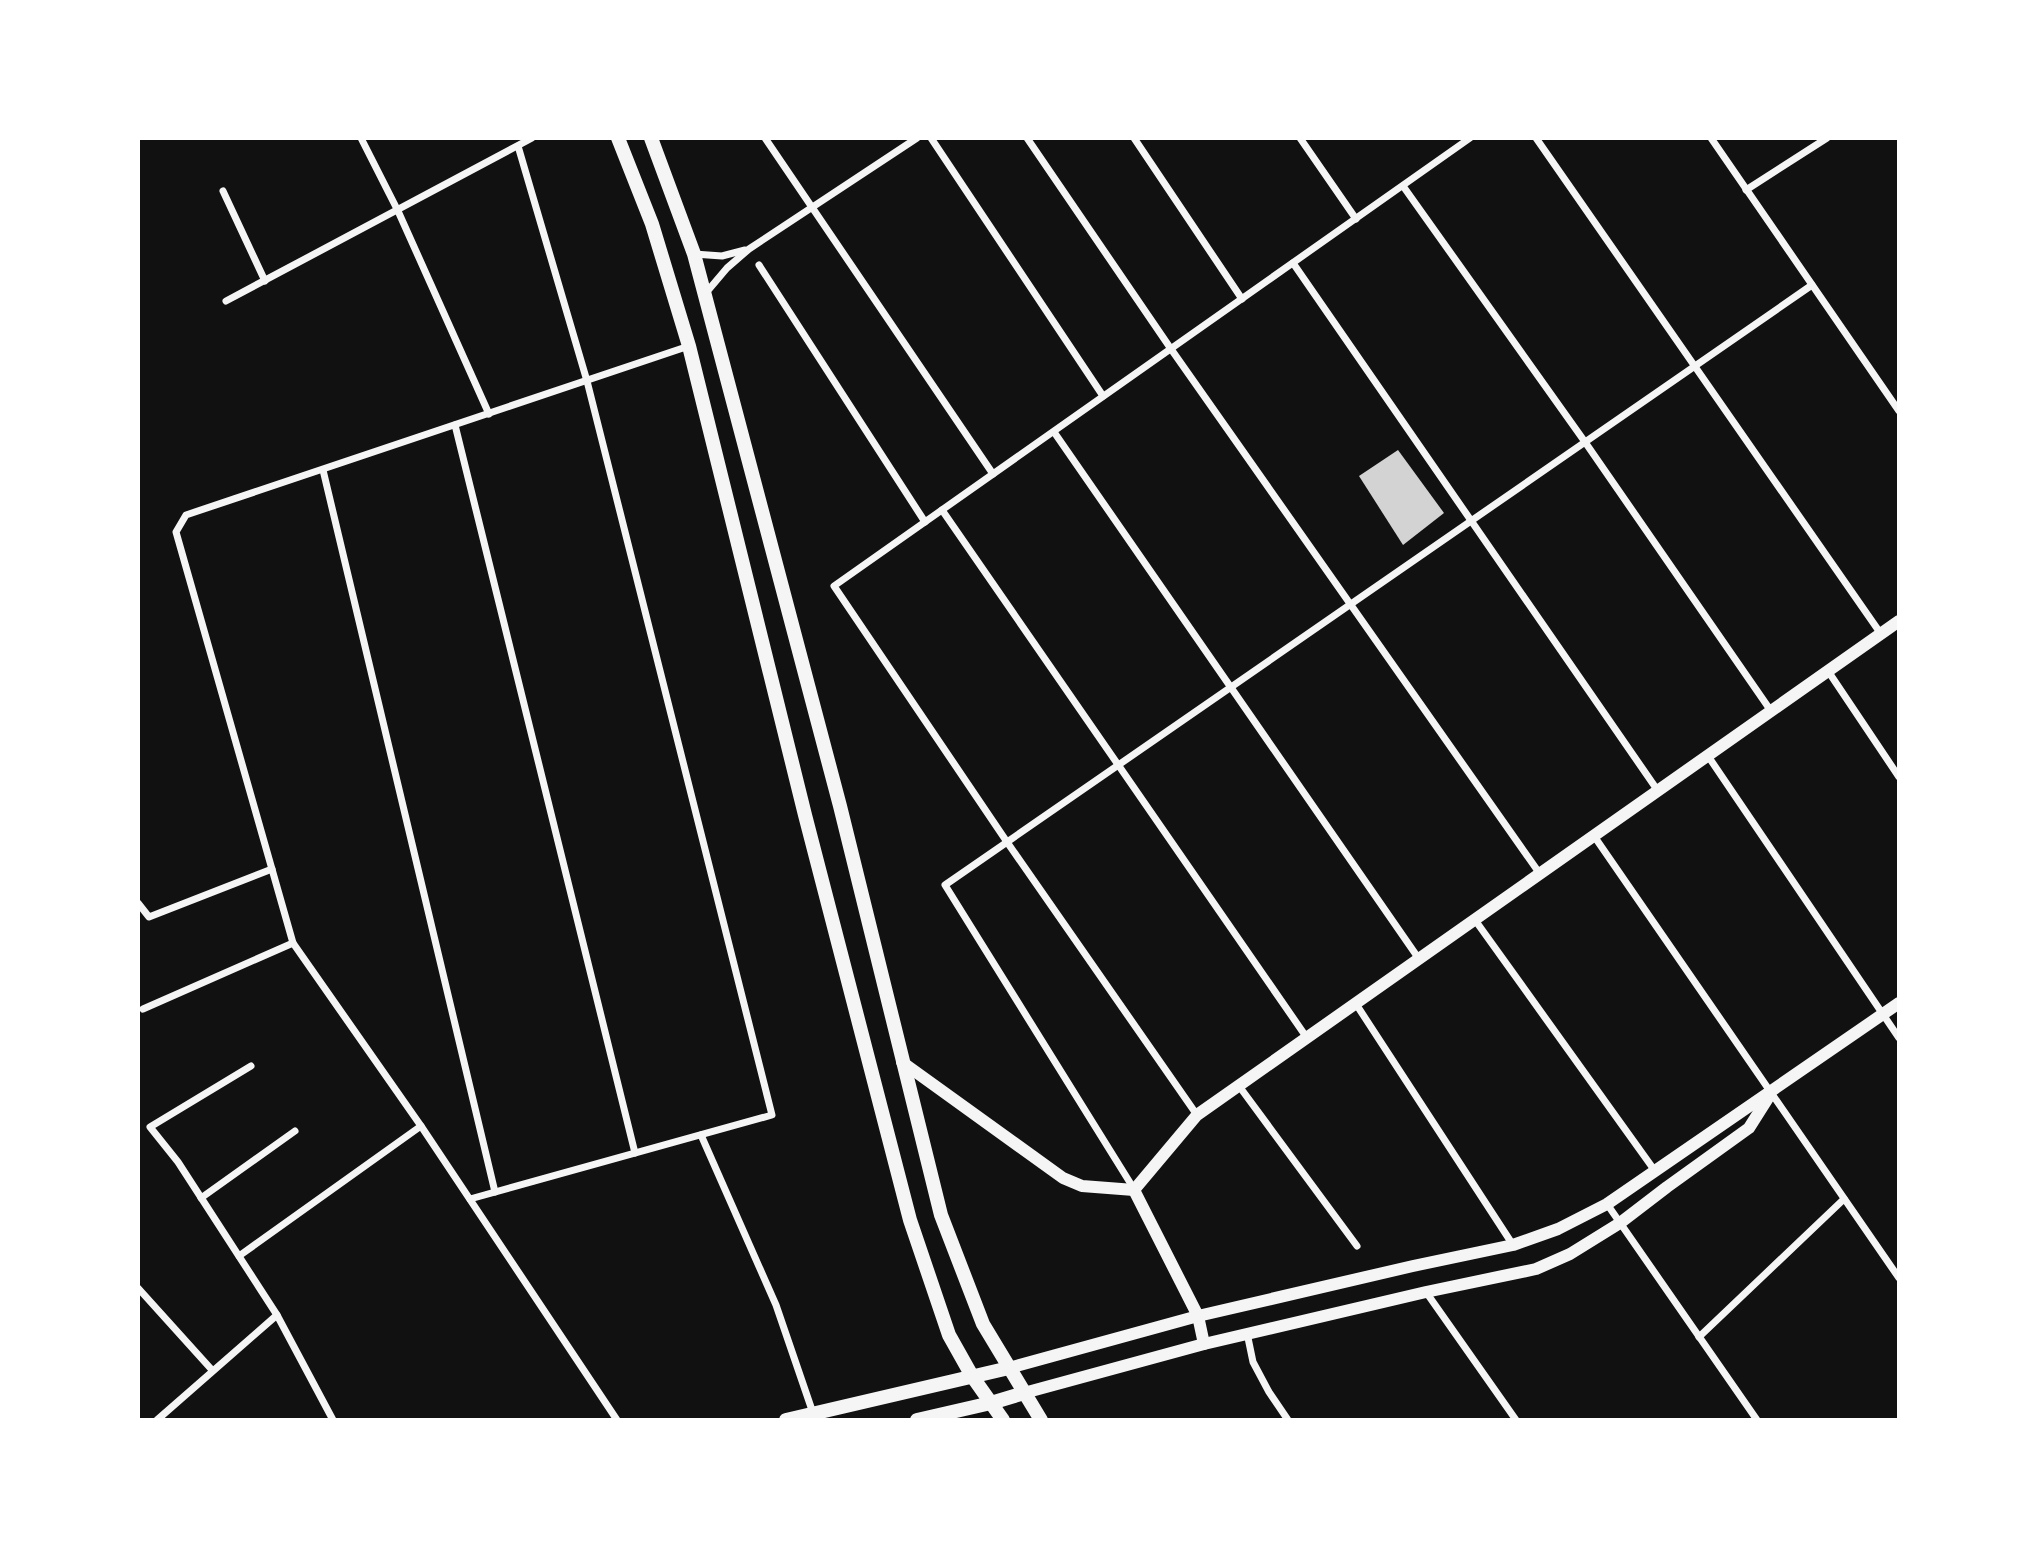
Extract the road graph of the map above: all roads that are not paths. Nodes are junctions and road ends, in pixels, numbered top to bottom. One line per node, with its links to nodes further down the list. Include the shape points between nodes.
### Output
1 (362, 138): 20 (street)
2 (532, 138): 15 (street)
3 (618, 138): 31 (main road, via 652,223)
4 (651, 138): 23 (main road)
5 (765, 138): 19 (street)
6 (917, 138): 19 (street)
7 (930, 138): 35 (street)
8 (1027, 138): 32 (street)
9 (1134, 138): 29 (street)
10 (1300, 138): 21 (street)
11 (1536, 138): 33 (street)
12 (1711, 138): 17 (street)
13 (1827, 138): 17 (street)
14 (1466, 139): 16 (street)
15 (518, 146): 20 (street); 34 (street)
16 (1403, 186): 21 (street); 40 (street)
17 (1746, 190): 27 (street)
18 (223, 191): 26 (street)
19 (813, 208): 22 (street); 42 (street)
20 (398, 211): 26 (street); 37 (street)
21 (1356, 219): 24 (street)
22 (749, 249): 23 (street, via 722,256); 28 (street)
23 (694, 254): 28 (main road)
24 (1293, 263): 29 (street); 44 (street)
25 (759, 265): 45 (street)
26 (265, 281): 30 (street)
27 (1812, 285): 33 (street); 36 (street)
28 (705, 294): 70 (main road, via 840,806)
29 (1242, 299): 32 (street)
30 (226, 301)
31 (689, 346): 34 (street); 100 (main road, via 910,1220 949,1335)
32 (1171, 349): 35 (street); 46 (street)
33 (1696, 365): 40 (street); 48 (street)
34 (587, 381): 37 (street); 77 (street, via 772,1115)
35 (1103, 397): 39 (street)
36 (1899, 411)
37 (489, 414): 38 (street)
38 (455, 425): 41 (street); 78 (street)
39 (1054, 432): 42 (street); 50 (street)
40 (1585, 442): 44 (street); 51 (street)
41 (323, 470): 58 (street, via 186,515 176,532); 81 (street)
42 (993, 474): 43 (street)
43 (942, 510): 45 (street); 53 (street)
44 (1471, 521): 46 (street); 55 (street)
45 (925, 522): 57 (street, via 834,586)
46 (1350, 604): 50 (street); 59 (street)
47 (1899, 621): 48 (street)
48 (1881, 634): 49 (street)
49 (1828, 671): 51 (street); 54 (street)
50 (1230, 688): 53 (street); 63 (street)
51 (1771, 711): 52 (street)
52 (1708, 756): 55 (street); 67 (street)
53 (1117, 765): 57 (street); 68 (street)
54 (1899, 777)
55 (1658, 791): 56 (street)
56 (1594, 836): 59 (street); 73 (street)
57 (1007, 842): 74 (street); 80 (street, via 945,885)
58 (272, 870): 60 (street, via 149,917); 62 (street)
59 (1540, 874): 61 (street)
60 (138, 903)
61 (1475, 919): 63 (street); 79 (street)
62 (293, 943): 66 (street); 75 (street)
63 (1419, 959): 65 (street)
64 (1899, 1003): 67 (street)
65 (1356, 1004): 68 (street); 87 (street)
66 (143, 1009)
67 (1882, 1015): 69 (street); 73 (street)
68 (1307, 1038): 72 (street)
69 (1899, 1038)
70 (902, 1062): 80 (street, via 1062,1178 1082,1186); 98 (main road, via 941,1215 983,1324)
71 (251, 1066): 82 (street, via 150,1127)
72 (1239, 1086): 74 (street); 88 (street)
73 (1770, 1093): 79 (street); 84 (street); 86 (street, via 1749,1128)
74 (1197, 1115): 80 (street)
75 (421, 1126): 83 (street); 89 (street)
76 (295, 1131): 82 (street)
77 (701, 1135): 78 (street); 103 (street, via 776,1305)
78 (635, 1153): 81 (street)
79 (1656, 1171): 85 (street)
80 (1134, 1190): 94 (street)
81 (495, 1192): 83 (street)
82 (201, 1198): 89 (street)
83 (470, 1199): 106 (street)
84 (1844, 1199): 90 (street); 96 (street)
85 (1608, 1204): 86 (street); 87 (street)
86 (1620, 1223): 92 (street, via 1536,1269); 96 (street)
87 (1513, 1245): 94 (street)
88 (1357, 1246)
89 (239, 1256): 93 (street)
90 (1899, 1278)
91 (138, 1288): 99 (street)
92 (1426, 1292): 95 (street); 112 (street)
93 (277, 1315): 99 (street); 105 (street)
94 (1198, 1316): 97 (street); 98 (street)
95 (1247, 1334): 97 (street); 111 (street, via 1253,1362)
96 (1699, 1336): 113 (street)
97 (1204, 1344): 101 (street)
98 (1009, 1368): 100 (main road); 101 (main road)
99 (212, 1370): 104 (street)
100 (972, 1376): 102 (main road); 103 (main road)
101 (1024, 1393): 102 (main road); 110 (main road)
102 (991, 1403): 108 (main road); 109 (main road)
103 (813, 1414): 107 (main road)
104 (157, 1420)
105 (333, 1420)
106 (617, 1420)
107 (786, 1420)
108 (917, 1420)
109 (1003, 1420)
110 (1041, 1420)
111 (1288, 1420)
112 (1516, 1420)
113 (1757, 1420)

